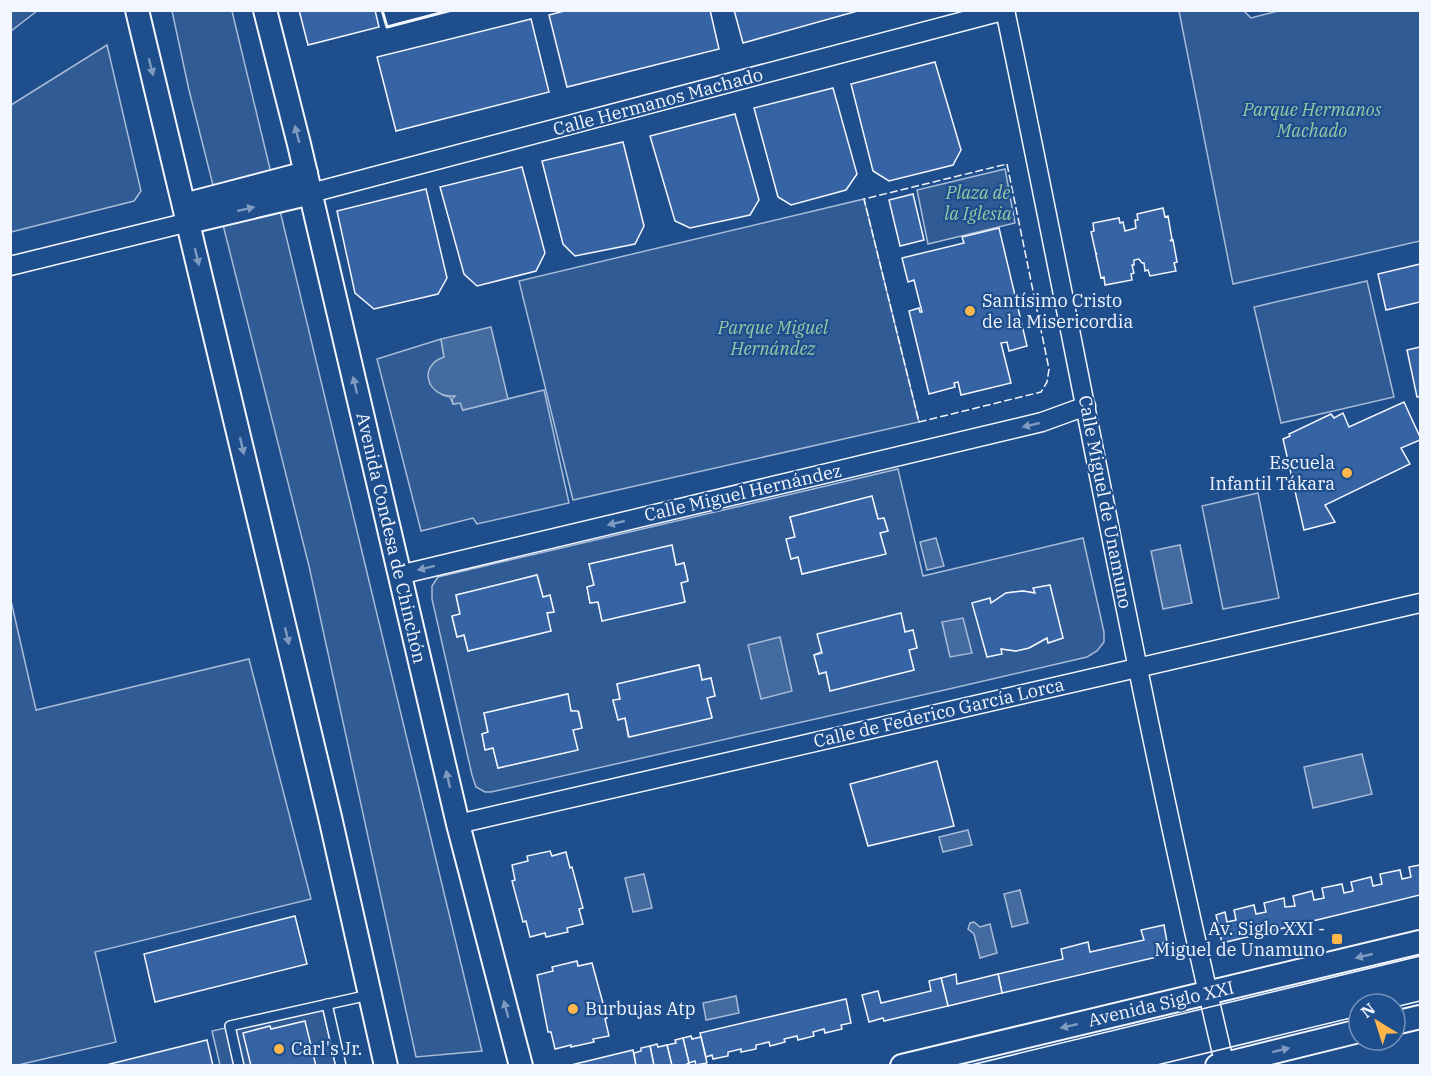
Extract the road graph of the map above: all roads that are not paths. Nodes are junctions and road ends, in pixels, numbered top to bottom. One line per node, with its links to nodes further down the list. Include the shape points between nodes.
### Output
1 (137, 10): 5 (street, one-way to 5)
2 (265, 10): 4 (street, Avenida Condesa de Chinchón, one-way to 2)
3 (1005, 11): 4 (street, Calle Hermanos Machado); 7 (street, Calle Miguel de Unamuno)
4 (308, 183): 5 (street); 8 (street, Avenida Condesa de Chinchón, one-way to 4)
5 (186, 214): 6 (street); 14 (street, one-way to 14)
6 (10, 266)
7 (1086, 406): 8 (street, Calle Miguel Hernández, one-way to 8, via 1042,422); 10 (street, Calle Miguel de Unamuno)
8 (399, 575): 11 (street, Avenida Condesa de Chinchón, one-way to 8)
9 (1420, 603): 10 (street, Calle de Federico García Lorca)
10 (1139, 668): 11 (street, Calle de Federico García Lorca); 13 (street, Calle Miguel de Unamuno)
11 (458, 824): 20 (street, Avenida Condesa de Chinchón, one-way to 11)
12 (1420, 942): 13 (street, Avenida Siglo XXI, one-way to 13)
13 (1208, 993): 21 (street, Avenida Siglo XXI, one-way to 21); 22 (street, Calle Miguel de Unamuno)
14 (370, 994): 15 (lane); 19 (street)
15 (327, 1004): 17 (lane, via 230,1026); 18 (lane)
16 (1347, 1034): 22 (street, one-way to 16)
17 (239, 1065)
18 (341, 1065)
19 (386, 1065)
20 (521, 1065)
21 (902, 1065)
22 (1222, 1065)

